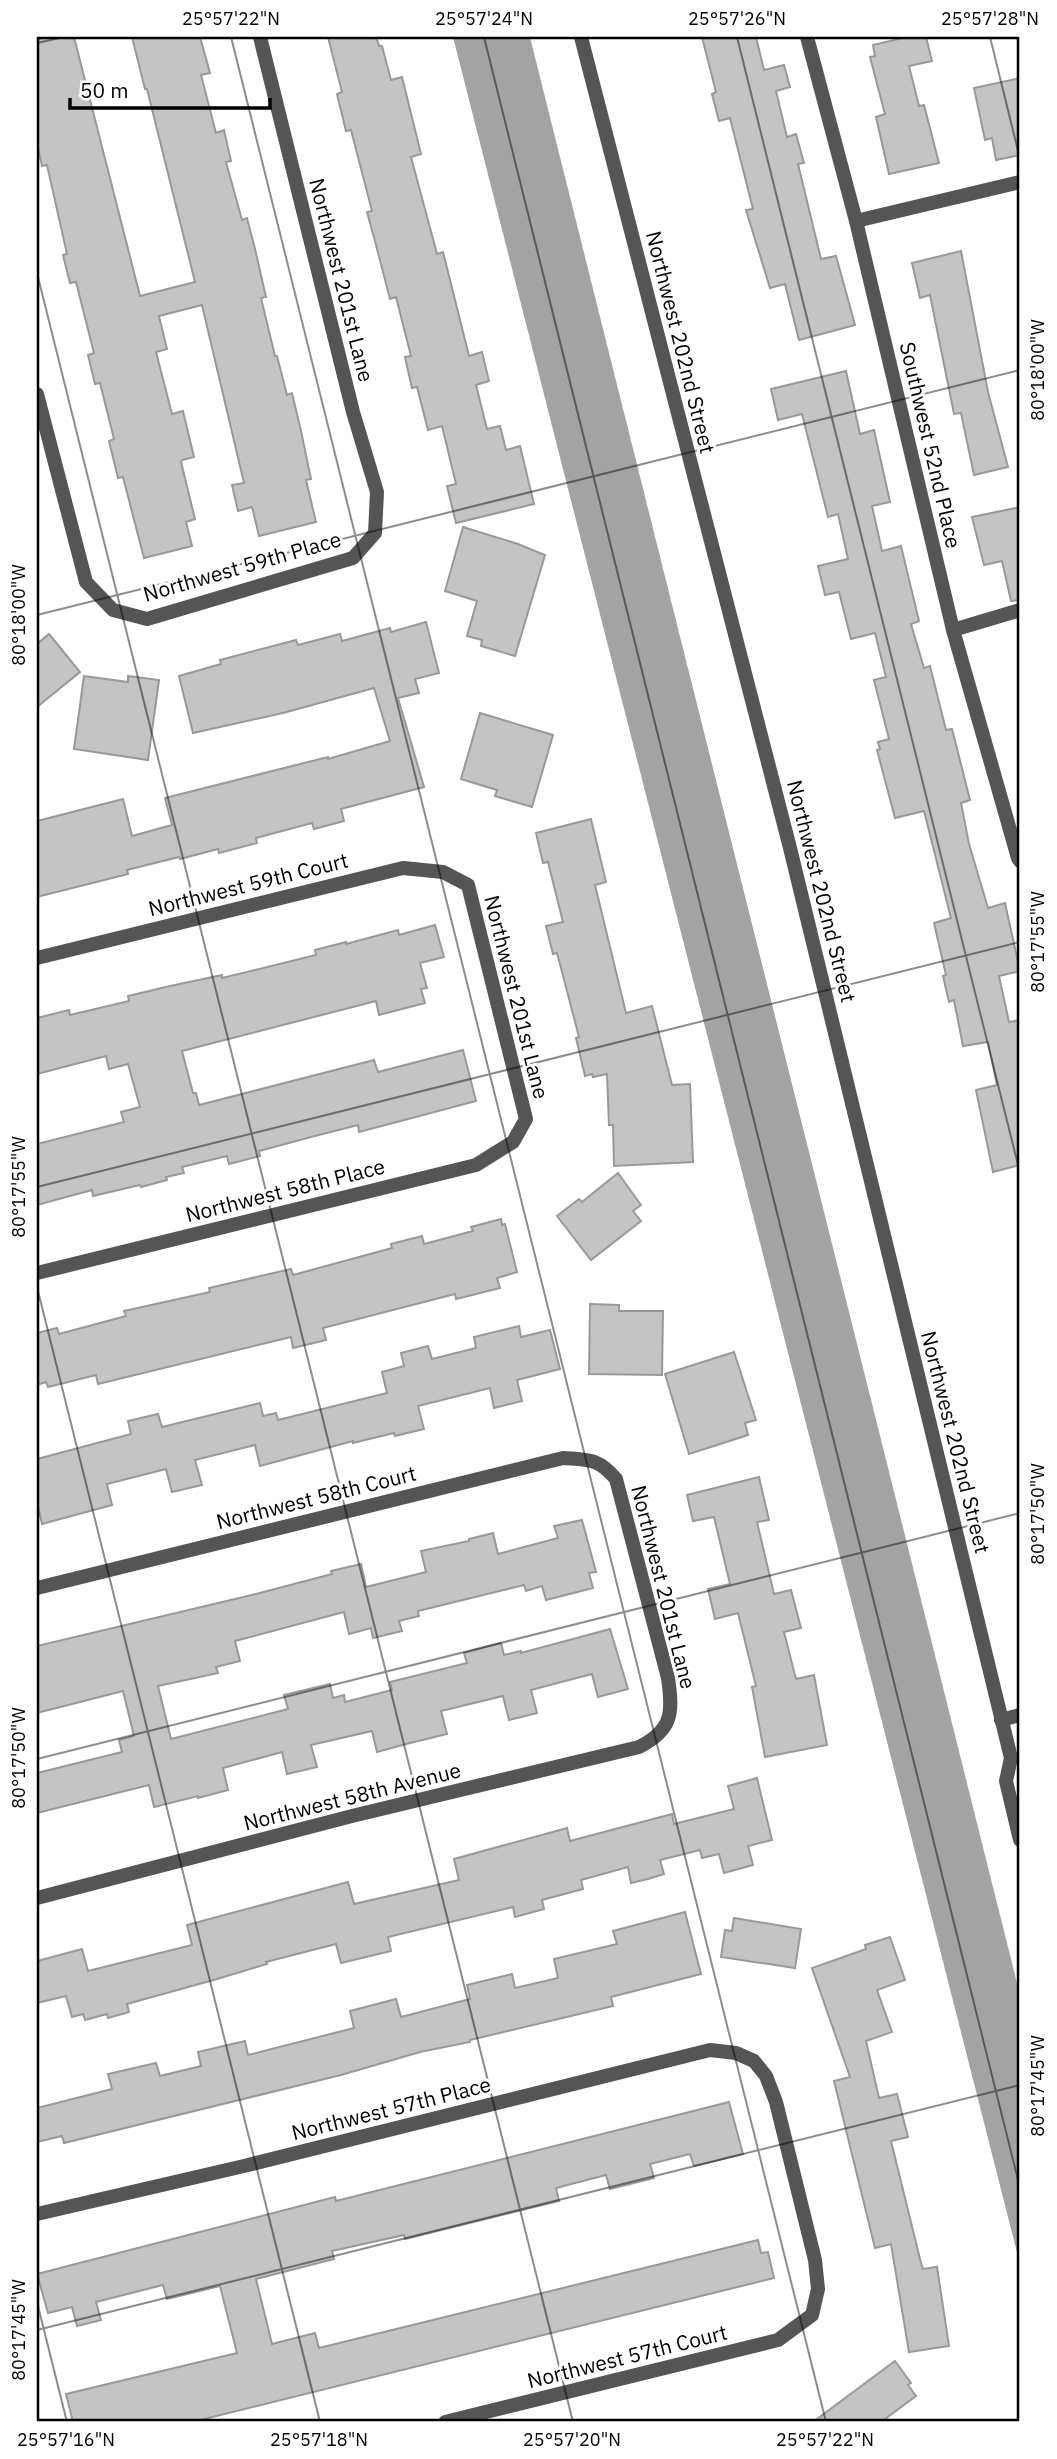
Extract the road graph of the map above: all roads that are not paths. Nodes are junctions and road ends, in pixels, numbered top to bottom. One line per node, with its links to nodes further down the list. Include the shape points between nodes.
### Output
1 (260, 37): 7 (street, Northwest 201st Lane, via 377,492)
2 (581, 37): 18 (street, Northwest 202nd Street, via 790,848)
3 (807, 37): 5 (street, Southwest 52nd Place)
4 (1020, 182): 5 (street)
5 (856, 221): 9 (street, Southwest 52nd Place)
6 (37, 394): 7 (street, Northwest 59th Place, via 86,582 113,610 147,619 250,589 353,558)
7 (375, 533)
8 (1020, 610): 9 (street)
9 (953, 630): 10 (street, Southwest 52nd Place)
10 (1020, 860)
11 (468, 885): 12 (street, Northwest 59th Court, via 443,872 404,868); 13 (street, Northwest 201st Lane)
12 (37, 958)
13 (526, 1119): 14 (street, Northwest 58th Place, via 513,1142 476,1166)
14 (37, 1273)
15 (604, 1466): 16 (street, Northwest 58th Court, via 563,1458); 19 (street, Northwest 201st Lane, via 615,1479 623,1503 668,1678 672,1700)
16 (37, 1588)
17 (1020, 1715): 18 (street)
18 (1001, 1720): 20 (street, Northwest 202nd Street)
19 (668, 1722): 22 (street, Northwest 58th Avenue, via 657,1738 639,1746)
20 (1017, 1759): 21 (street, Northwest 202nd Street, via 1006,1781)
21 (1020, 1840)
22 (37, 1898)
23 (37, 2214): 24 (street, Northwest 57th Place, via 710,2050 736,2053 754,2061 776,2102 815,2260 818,2289)
24 (812, 2315): 25 (street, Northwest 57th Court, via 778,2340)
25 (445, 2422)

